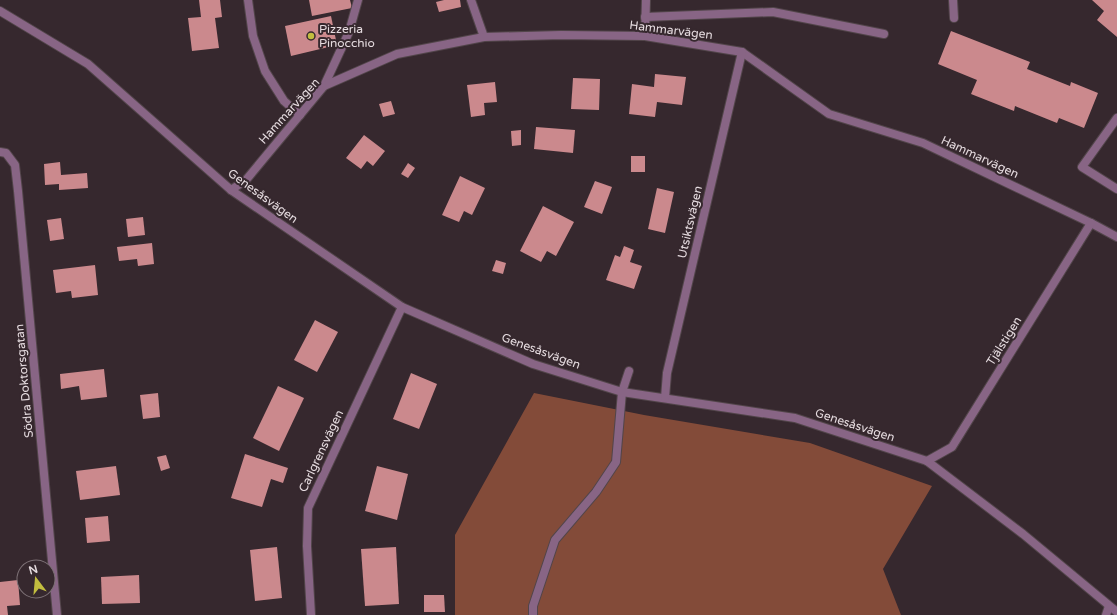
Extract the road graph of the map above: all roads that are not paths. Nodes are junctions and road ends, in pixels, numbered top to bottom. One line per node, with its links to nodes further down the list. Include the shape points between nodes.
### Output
1 (248, 0): 14 (street, via 253,36 265,71 284,101)
2 (358, 0): 13 (street, via 349,32)
3 (471, 0): 11 (street)
4 (646, 0): 7 (street)
5 (953, 0): 8 (street)
6 (0, 11): 18 (street, Genesåsvägen, via 88,64)
7 (645, 17): 9 (street, via 773,12); 10 (street)
8 (954, 18)
9 (884, 34)
10 (645, 36): 11 (street, Hammarvägen); 12 (street, Hammarvägen)
11 (484, 37): 13 (street, Hammarvägen, via 397,54)
12 (742, 52): 19 (street, Hammarvägen, via 829,114 923,143); 24 (street, Utsiktsvägen, via 667,373)
13 (324, 86): 14 (street, Hammarvägen)
14 (300, 115): 18 (street, Hammarvägen, via 246,180)
15 (1117, 118): 17 (street, via 1082,167)
16 (0, 152): 28 (street, Södra Doktorsgatan, via 6,153 15,165)
17 (1117, 189)
18 (231, 190): 21 (street, Genesåsvägen)
19 (1091, 223): 20 (street, Hammarvägen); 25 (street, Tjälstigen, via 952,447)
20 (1117, 237)
21 (402, 307): 23 (street, Genesåsvägen, via 533,364); 29 (street, Carlgrensvägen, via 308,508 307,546)
22 (629, 371): 23 (street)
23 (622, 392): 24 (street, Genesåsvägen); 30 (street, via 616,462 596,492 555,540 533,606)
24 (665, 398): 25 (street, Genesåsvägen, via 795,418)
25 (927, 461): 26 (street, Genesåsvägen, via 1023,534)
26 (1109, 606): 27 (street, Genesåsvägen); 31 (street)
27 (1117, 612)
28 (58, 615)
29 (311, 615)
30 (533, 615)
31 (1106, 615)

